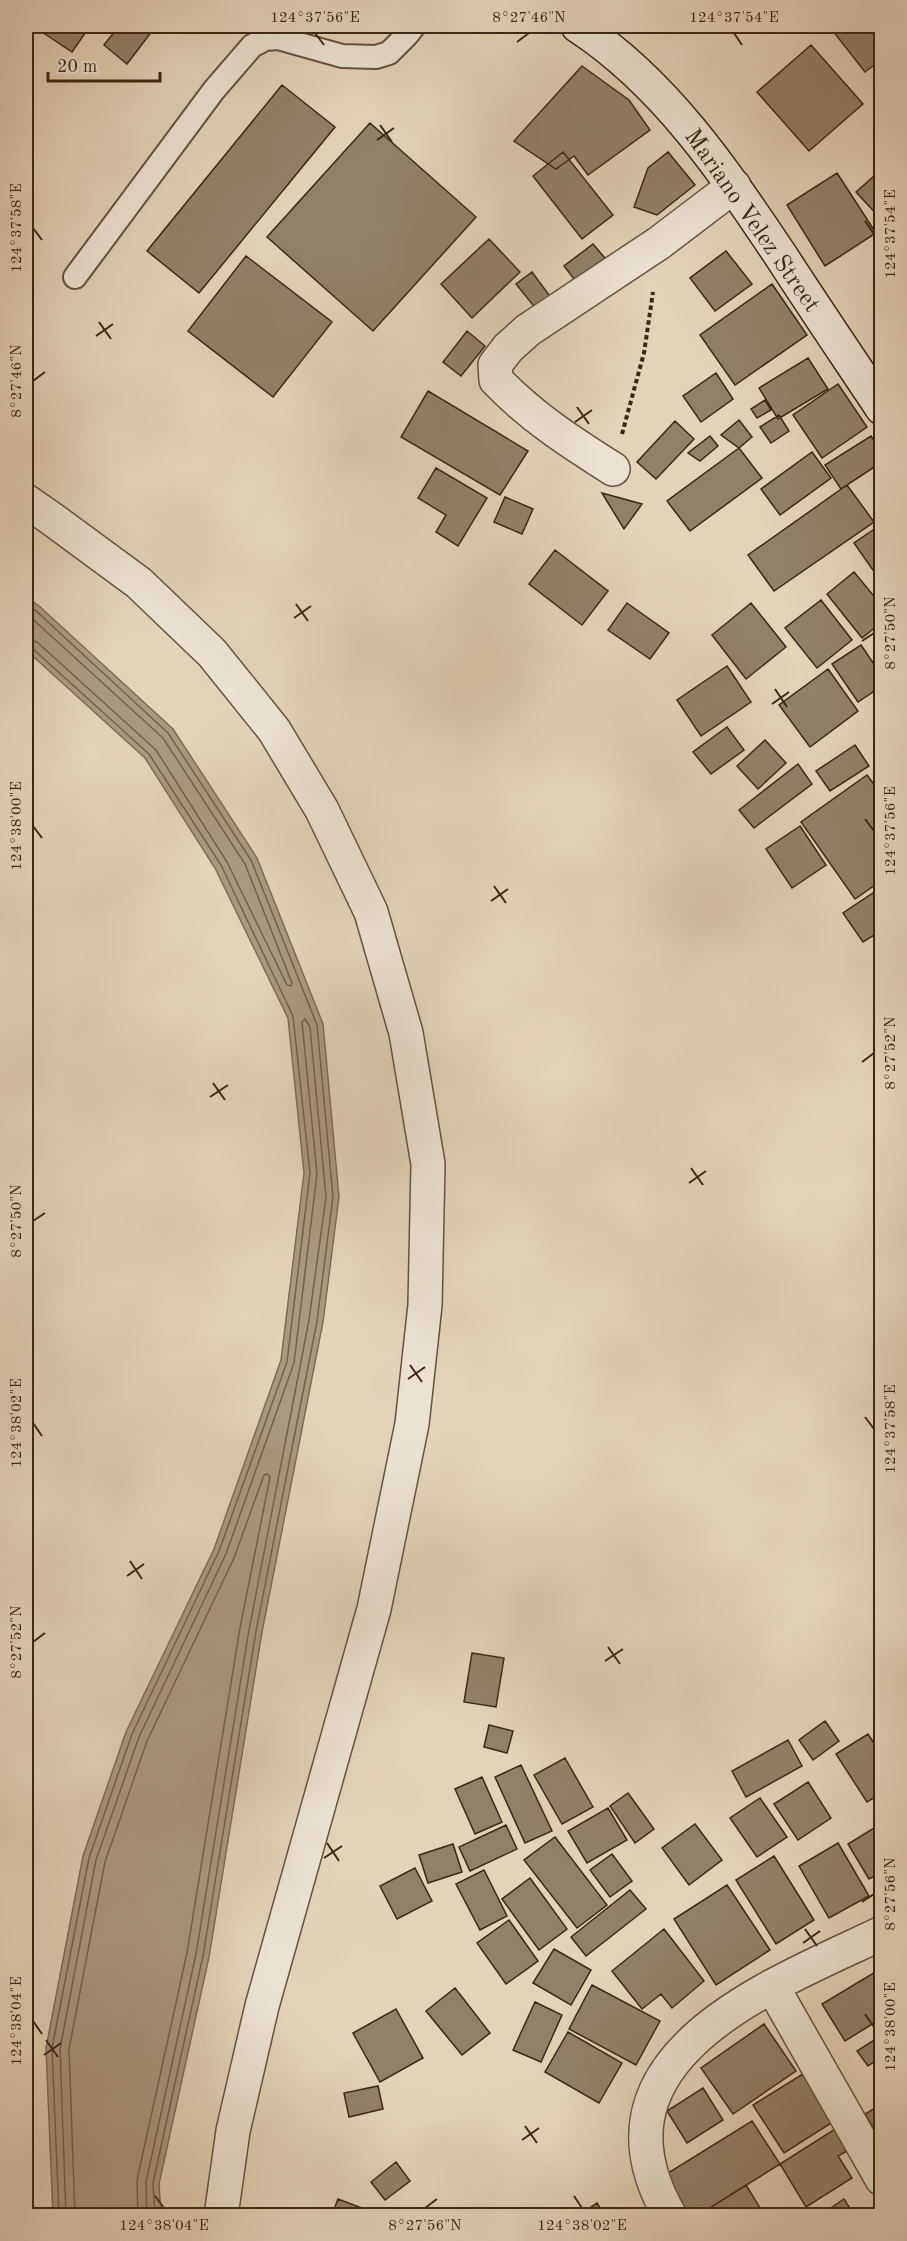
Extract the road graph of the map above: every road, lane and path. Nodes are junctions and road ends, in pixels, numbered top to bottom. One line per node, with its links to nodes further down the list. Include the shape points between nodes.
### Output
1 (414, 26): 5 (lane, via 389,53 376,57 342,56 278,38 252,46 214,90)
2 (578, 26): 3 (street, Mariano Velez Street, via 624,61 665,102)
3 (734, 186): 4 (street); 6 (street, Mariano Velez Street)
4 (659, 243): 7 (path, via 644,353); 7 (street, via 528,330 495,365 496,380 510,394 556,434)
5 (75, 277)
6 (882, 408)
7 (613, 469)
8 (26, 501): 12 (street, via 139,583 212,653 274,730 322,810 371,912 406,1033 428,1164 425,1305 412,1424 374,1609 262,2006 233,2131)
9 (882, 1933): 10 (street)
10 (772, 1986): 11 (street); 13 (street, via 726,2013 689,2042 658,2084 645,2121 647,2162)
11 (882, 2179)
12 (221, 2216)
13 (670, 2216)

